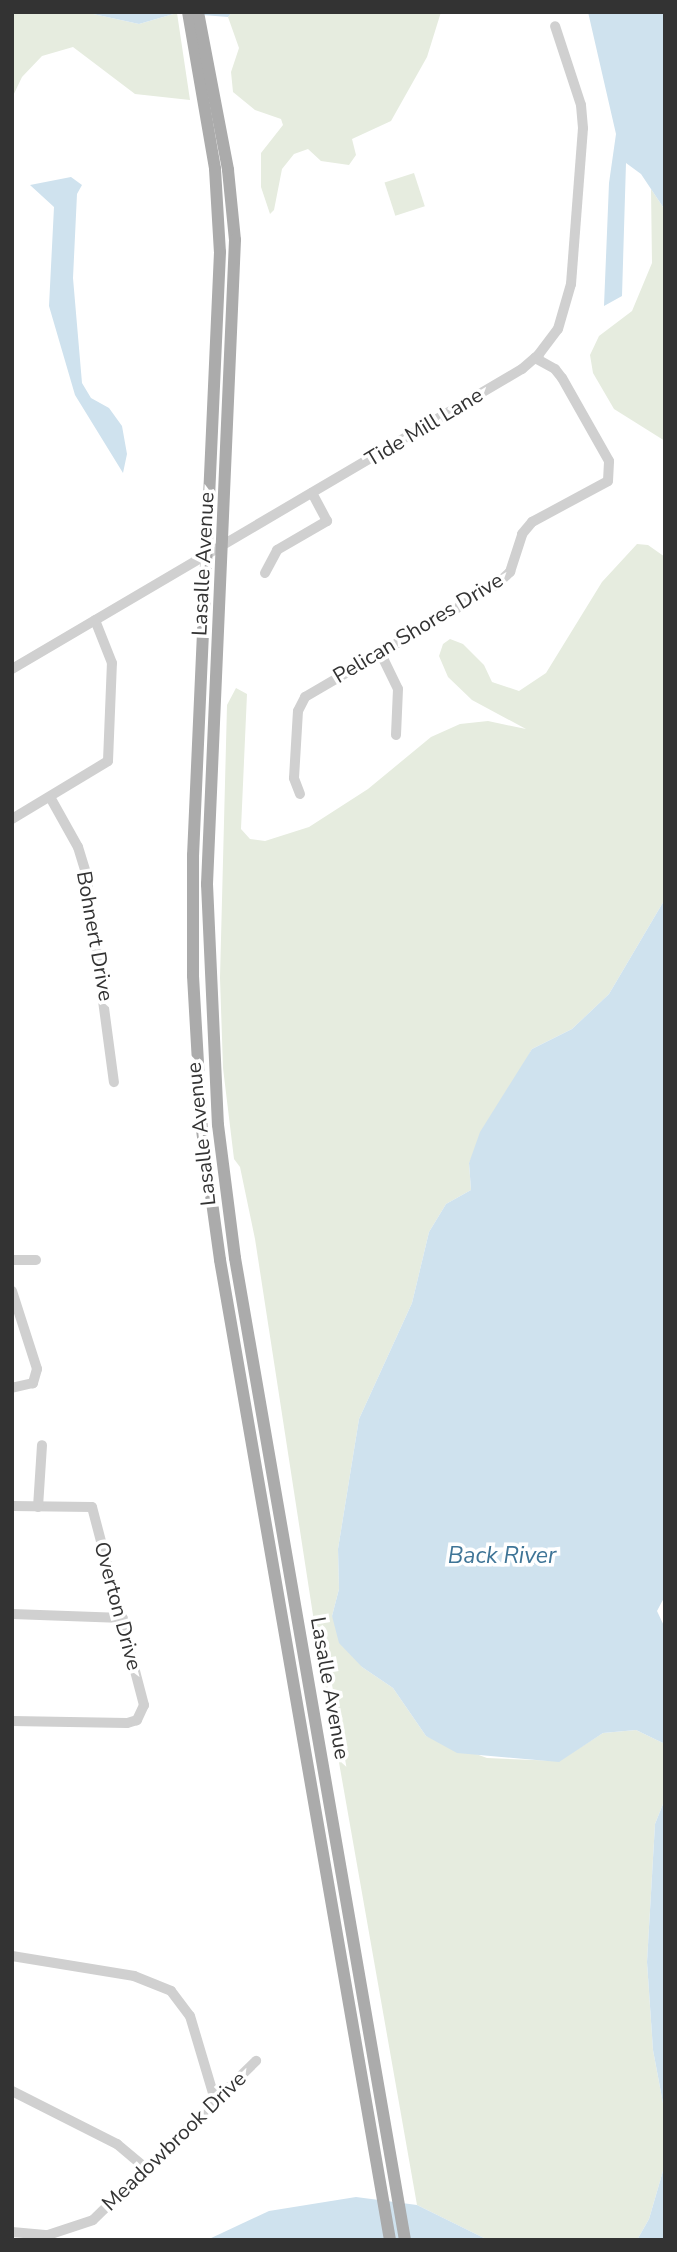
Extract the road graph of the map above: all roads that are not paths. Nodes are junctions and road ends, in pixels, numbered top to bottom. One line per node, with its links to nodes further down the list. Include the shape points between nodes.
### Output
1 (188, 12): 4 (main road, Lasalle Avenue)
2 (198, 12): 4 (main road, Lasalle Avenue)
3 (555, 26): 5 (street, Tide Mill Lane, via 581,105 583,128 566,309 558,329)
4 (198, 37): 7 (main road, Lasalle Avenue, via 228,170 235,240); 8 (main road, Lasalle Avenue, via 220,252)
5 (535, 358): 6 (street, Tide Mill Lane); 11 (street, Pelican Shores Drive, via 562,378 609,461 608,481 532,522 522,534 510,572 495,586)
6 (312, 493): 7 (street, Tide Mill Lane); 9 (street, via 327,521 277,550)
7 (222, 546): 8 (street, Tide Mill Lane); 35 (main road, Lasalle Avenue, via 207,905 219,1139 235,1258)
8 (206, 555): 10 (street, Tide Mill Lane); 34 (main road, Lasalle Avenue, via 192,905 202,1130 220,1260)
9 (265, 573)
10 (95, 620): 12 (street, Tide Mill Lane); 15 (street, via 112,663 108,761)
11 (380, 652): 13 (street, via 398,689); 14 (street, Pelican Shores Drive, via 311,692 300,704 294,778)
12 (12, 668)
13 (396, 735)
14 (300, 794)
15 (51, 797): 16 (street); 17 (street, Bohnert Drive, via 86,873)
16 (12, 819)
17 (114, 1082)
18 (12, 1260): 19 (street)
19 (36, 1261)
20 (12, 1291): 21 (street, via 37,1369 33,1382)
21 (12, 1388)
22 (42, 1445): 24 (street)
23 (12, 1506): 24 (street)
24 (38, 1507): 26 (street, Overton Drive, via 92,1507)
25 (12, 1614): 26 (street)
26 (123, 1618): 27 (street, Overton Drive, via 144,1705 138,1720)
27 (12, 1721)
28 (12, 1956): 31 (street, via 134,1976 171,1991 190,2016)
29 (256, 2061): 31 (street, Meadowbrook Drive)
30 (12, 2091): 32 (street, via 117,2144)
31 (215, 2100): 32 (street, Meadowbrook Drive)
32 (147, 2169): 33 (street, Meadowbrook Drive, via 93,2220 75,2229 26,2236)
33 (12, 2232)
34 (390, 2240)
35 (405, 2240)

